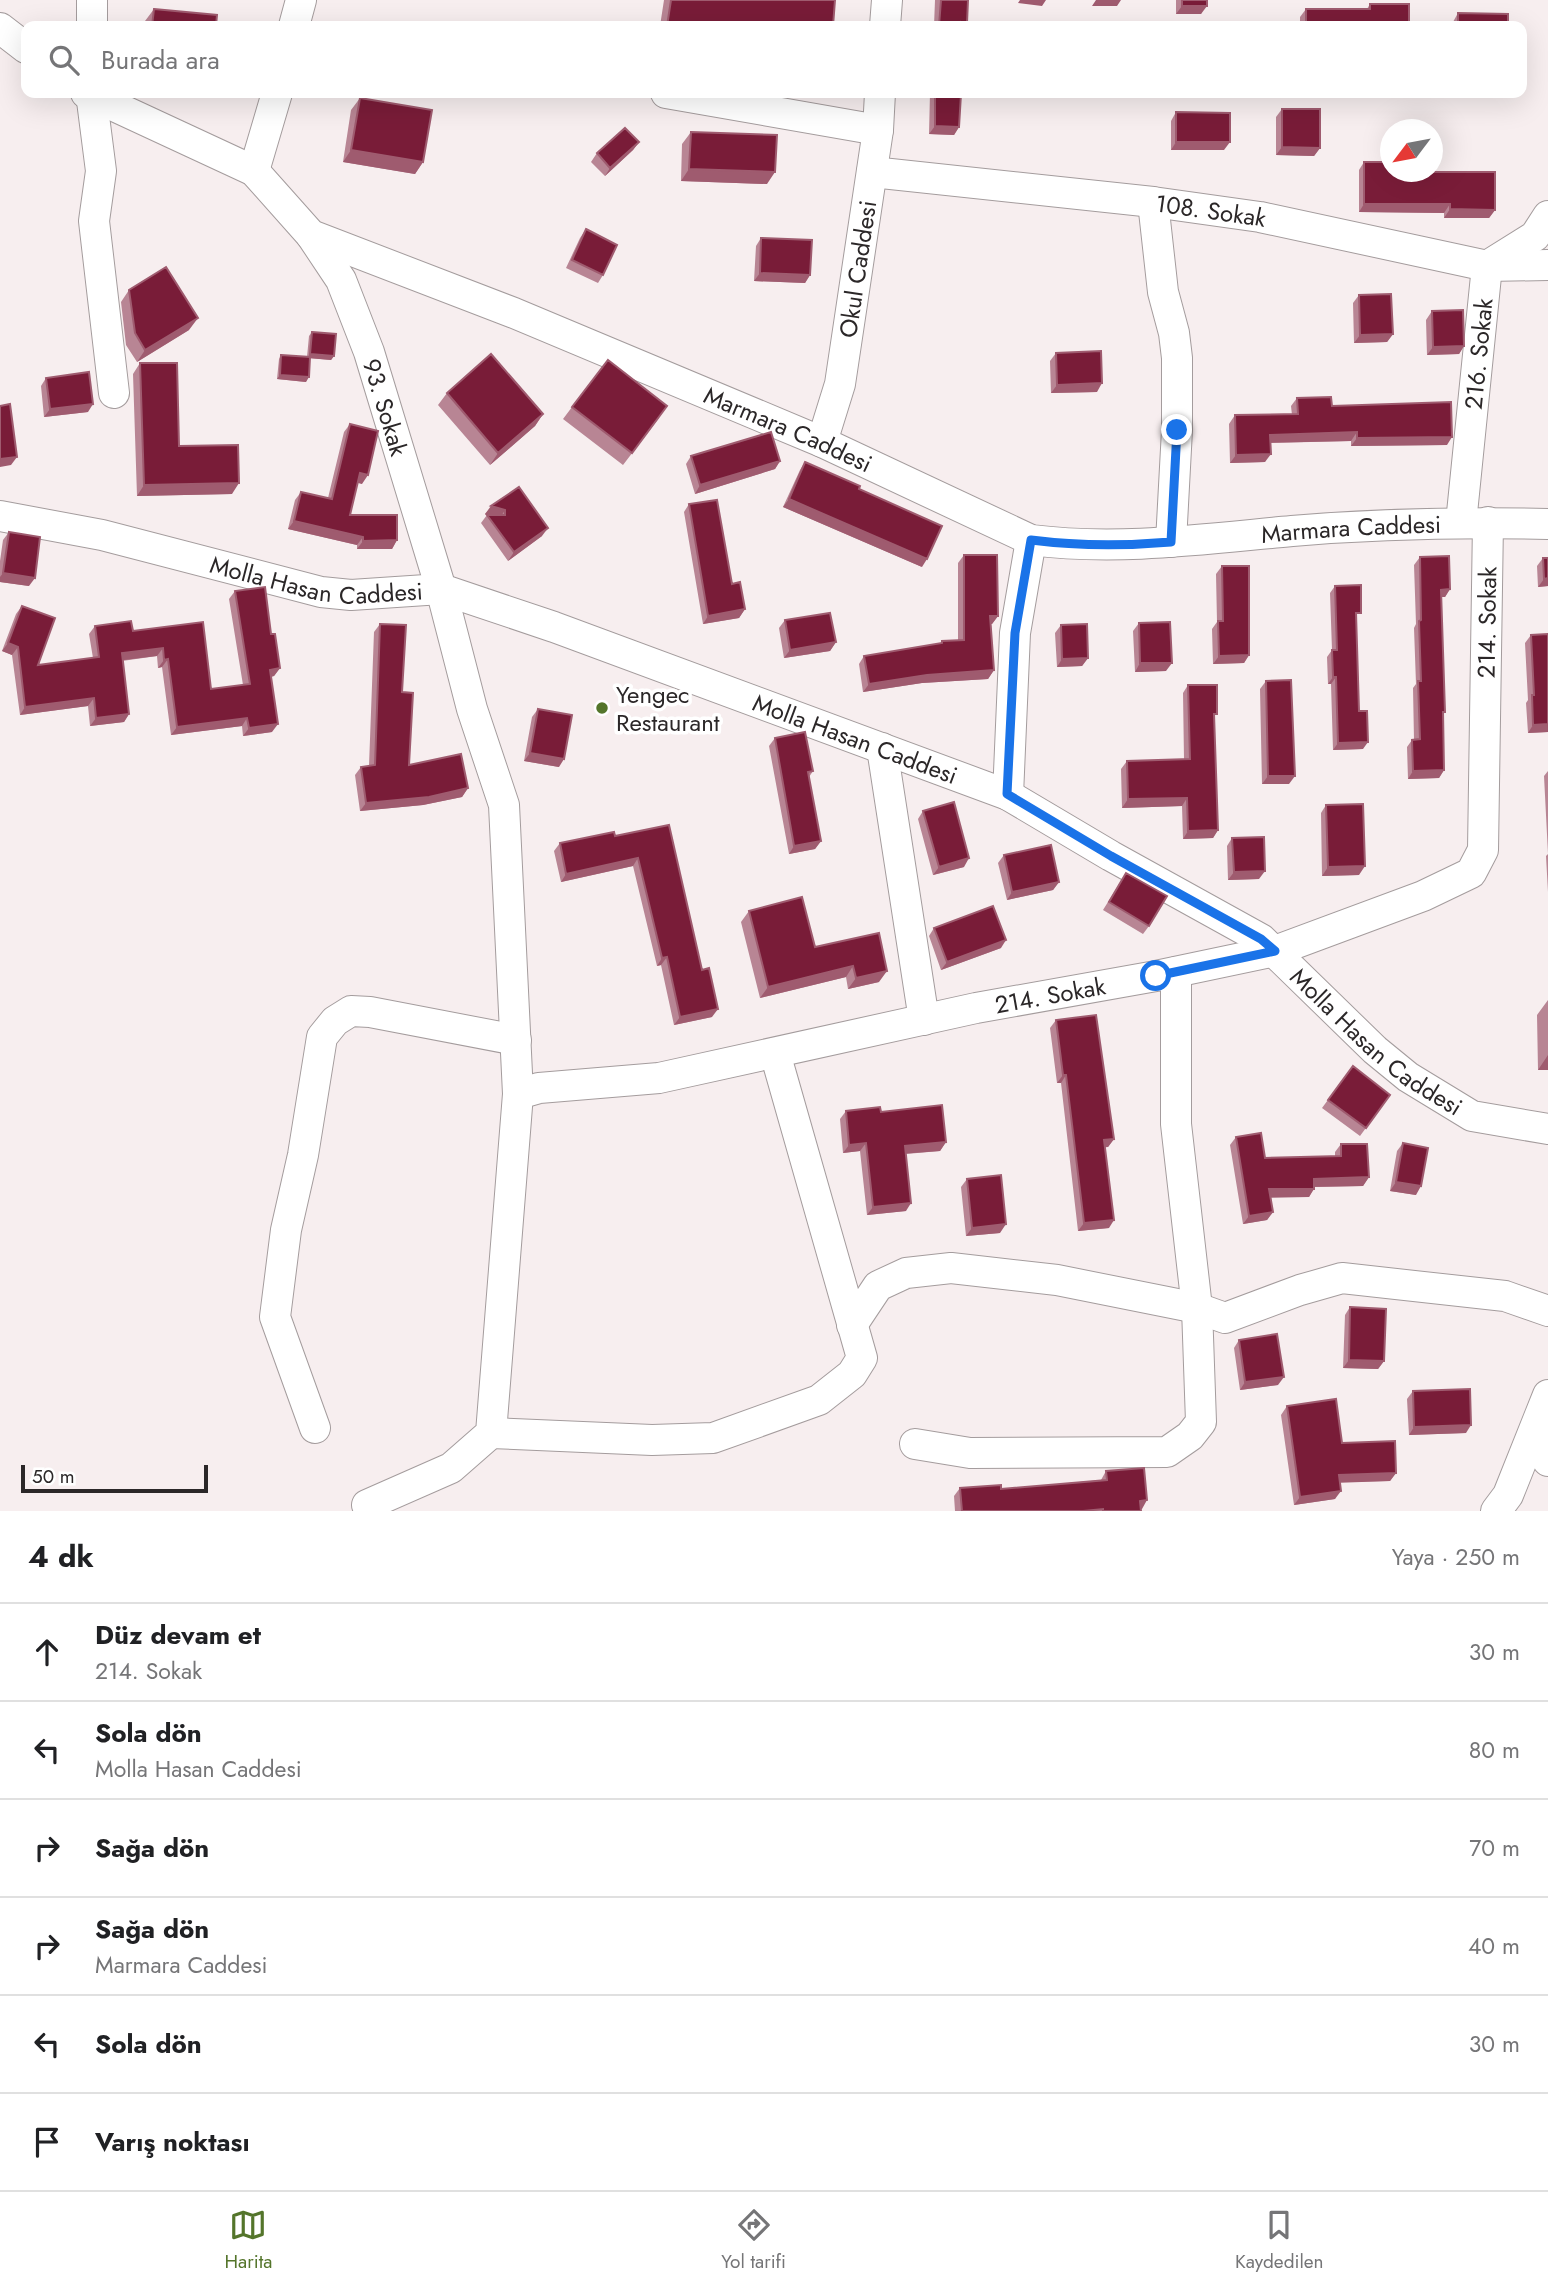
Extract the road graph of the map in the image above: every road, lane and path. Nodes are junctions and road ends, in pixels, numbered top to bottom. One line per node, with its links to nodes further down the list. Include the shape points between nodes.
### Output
1 (92, 0): 3 (street)
2 (887, 0): 4 (street)
3 (92, 21)
4 (885, 21)
5 (0, 28): 6 (street)
6 (21, 44)
7 (90, 98): 20 (street, via 101,170 94,221)
8 (98, 98): 13 (street, Marmara Caddesi)
9 (276, 98): 13 (street)
10 (695, 98): 12 (street)
11 (880, 98): 12 (street, Okul Caddesi)
12 (878, 130): 14 (street, Okul Caddesi)
13 (254, 171): 17 (street, Marmara Caddesi)
14 (872, 172): 15 (street, 108. Sokak); 21 (street, Okul Caddesi, via 840,384)
15 (1153, 202): 19 (street, 108. Sokak, via 1260,218); 26 (street, via 1159,265 1177,358)
16 (1548, 216): 19 (street, 216. Sokak, via 1535,236)
17 (311, 235): 21 (street, Marmara Caddesi, via 514,313); 27 (street, 93. Sokak, via 341,280 369,352)
18 (1548, 265): 19 (street, 108. Sokak)
19 (1487, 266): 23 (street, 216. Sokak)
20 (114, 393)
21 (822, 442): 25 (street, Marmara Caddesi)
22 (0, 516): 27 (street, Molla Hasan Caddesi, via 102,535 321,592 351,595)
23 (1474, 523): 24 (street, Marmara Caddesi); 26 (street, Marmara Caddesi); 30 (street, 214. Sokak, via 1483,850 1471,873 1423,896)
24 (1548, 524)
25 (1031, 540): 26 (street, Marmara Caddesi, via 1066,545); 29 (street, via 1015,633)
26 (1171, 542)
27 (441, 589): 28 (street, Molla Hasan Caddesi); 33 (street, 93. Sokak, via 472,709 504,805)
28 (882, 748): 29 (street, Molla Hasan Caddesi); 32 (street)
29 (1007, 794): 30 (street, Molla Hasan Caddesi)
30 (1275, 951): 31 (street, 214. Sokak); 36 (street, Molla Hasan Caddesi, via 1408,1077 1472,1116)
31 (1176, 972): 32 (street, 214. Sokak); 37 (street, via 1176,1124)
32 (924, 1020): 34 (street, 214. Sokak)
33 (516, 1040): 35 (street, 93. Sokak); 41 (street, via 351,1011 322,1037 286,1230 275,1317)
34 (775, 1053): 35 (street, 214. Sokak, via 659,1077); 39 (street)
35 (518, 1094): 42 (street, 93. Sokak)
36 (1548, 1129)
37 (1197, 1308): 38 (street, via 1224,1318 1342,1278 1505,1296); 39 (street, via 1057,1280 951,1268 906,1273 878,1286); 43 (street, via 1201,1422 1190,1436 1167,1451 970,1453)
38 (1548, 1311)
39 (852, 1325): 42 (street, via 862,1358 852,1374 819,1399 713,1438)
40 (1547, 1400): 44 (street); 46 (street, via 1508,1495)
41 (315, 1428)
42 (491, 1433): 45 (street, via 451,1468)
43 (915, 1444)
44 (1548, 1461)
45 (368, 1505)
46 (1496, 1511)

